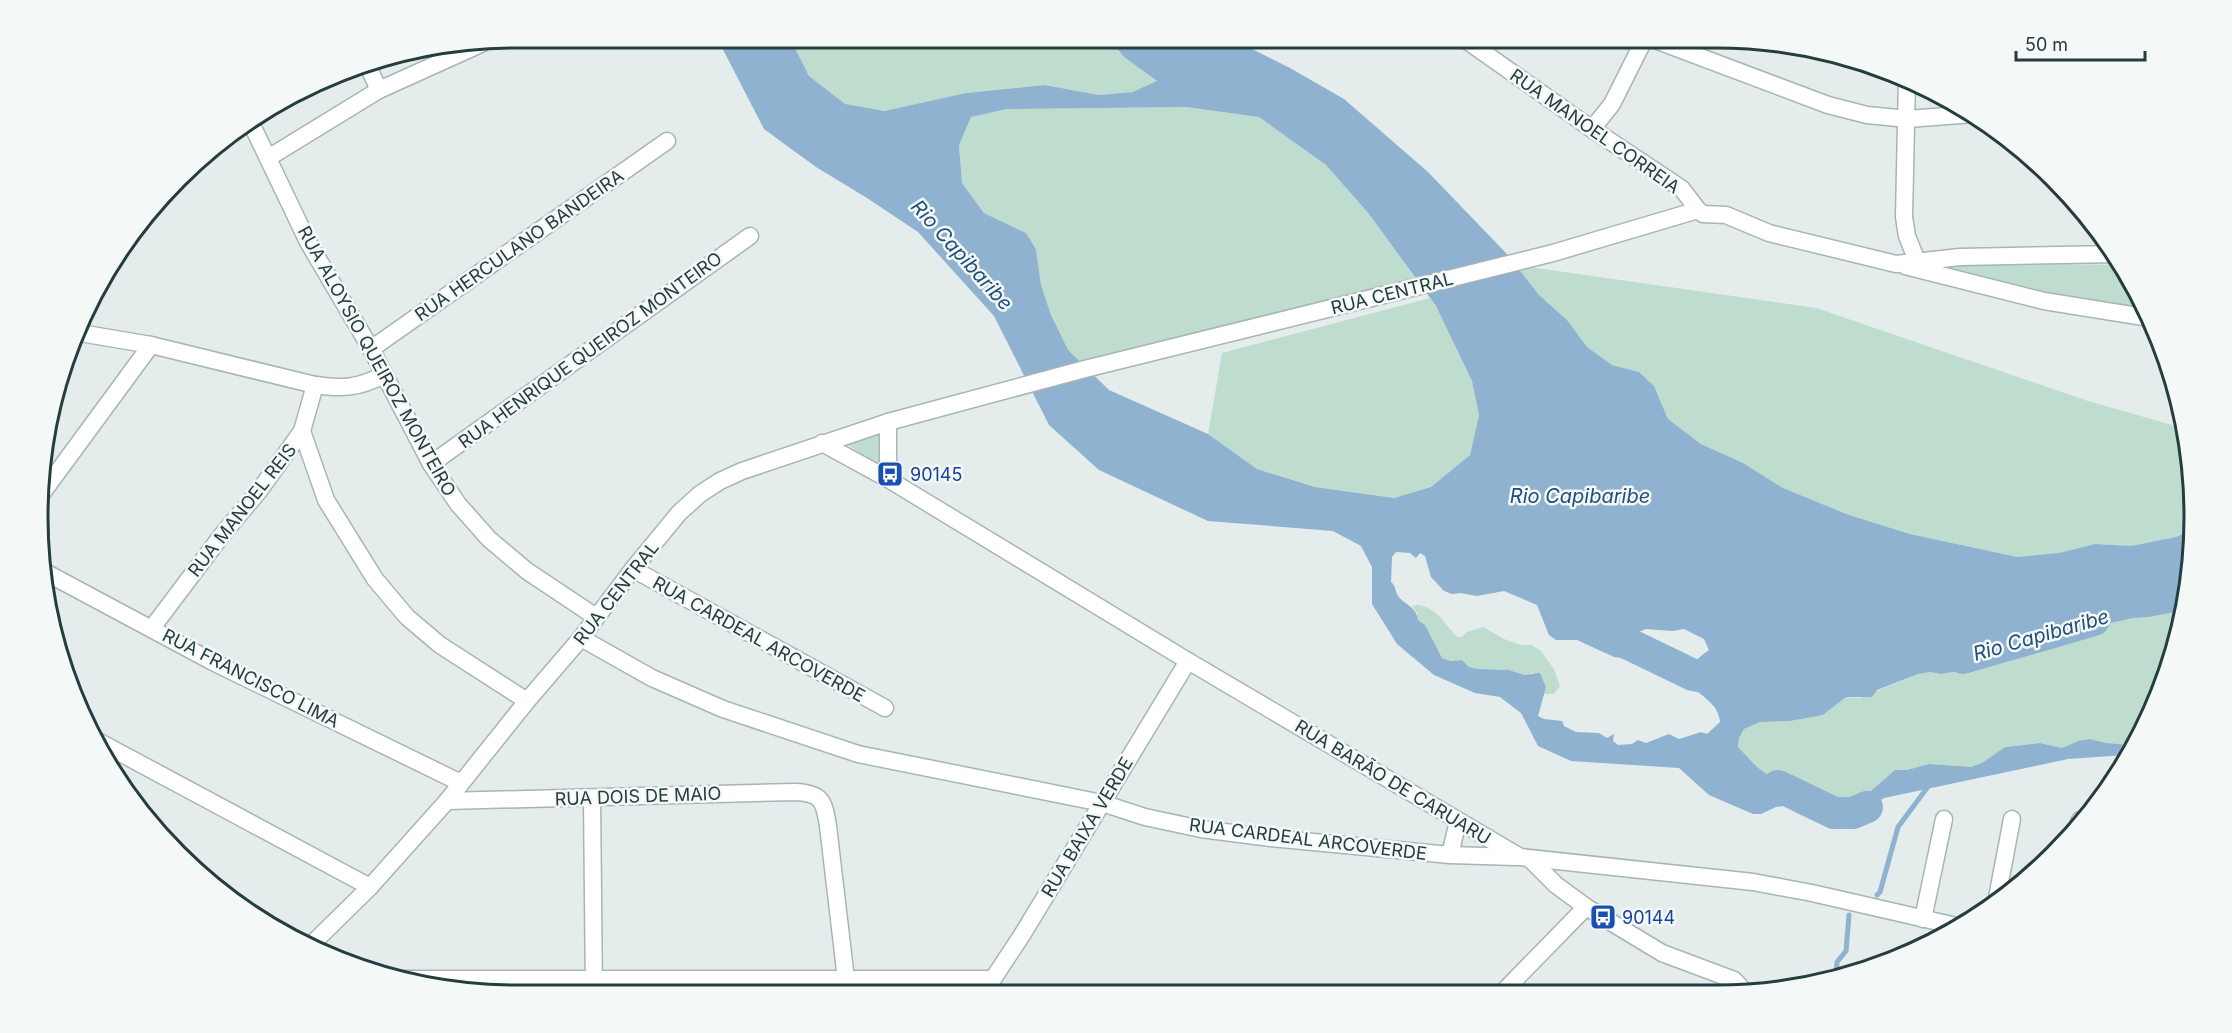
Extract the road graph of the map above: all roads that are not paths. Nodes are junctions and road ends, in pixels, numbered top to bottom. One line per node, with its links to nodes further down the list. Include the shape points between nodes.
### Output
1 (1477, 48): 11 (street, RUA MANOEL CORREIA)
2 (1640, 48): 11 (street, via 1612,104)
3 (1677, 48): 9 (street, via 1828,105 1867,115)
4 (465, 51): 7 (street)
5 (370, 72): 7 (street)
6 (1907, 89): 9 (street)
7 (379, 90): 13 (street)
8 (1957, 115): 9 (street)
9 (1908, 119): 17 (street, via 1904,217)
10 (254, 129): 13 (street, RUA ALOYSIO QUEIROZ MONTEIRO)
11 (1592, 129): 14 (street, RUA MANOEL CORREIA, via 1682,189)
12 (667, 141): 22 (street, RUA HERCULANO BANDEIRA)
13 (268, 158): 22 (street, RUA ALOYSIO QUEIROZ MONTEIRO, via 308,242)
14 (1698, 210): 18 (street, via 1809,244); 25 (street, RUA CENTRAL, via 1553,253)
15 (750, 236): 28 (street, RUA HENRIQUE QUEIROZ MONTEIRO)
16 (2104, 255): 17 (street)
17 (1917, 261): 18 (street)
18 (1896, 264): 19 (street, via 2044,301)
19 (2139, 316)
20 (85, 334): 21 (street)
21 (151, 345): 24 (street); 30 (street)
22 (371, 349): 23 (street, RUA ALOYSIO QUEIROZ MONTEIRO)
23 (384, 375): 24 (street, via 357,387); 28 (street, RUA ALOYSIO QUEIROZ MONTEIRO)
24 (315, 385): 26 (street, RUA MANOEL REIS)
25 (888, 422): 27 (street, RUA CENTRAL); 29 (street)
26 (302, 430): 34 (street, RUA MANOEL REIS); 37 (street, via 326,500 375,579 407,616 440,645)
27 (822, 442): 29 (street, RUA BARÃO DE CARUARU); 31 (street, RUA CENTRAL, via 742,471 700,494 679,513)
28 (431, 464): 33 (street, RUA ALOYSIO QUEIROZ MONTEIRO, via 458,504 489,539 527,571)
29 (888, 478): 36 (street, RUA BARÃO DE CARUARU)
30 (49, 482)
31 (633, 569): 33 (street, RUA CENTRAL); 38 (street, RUA CARDEAL ARCOVERDE)
32 (52, 576): 34 (street, RUA FRANCISCO LIMA)
33 (596, 617): 35 (street, RUA CENTRAL)
34 (152, 628): 40 (street, RUA FRANCISCO LIMA, via 213,662)
35 (582, 638): 37 (street, RUA CENTRAL); 43 (street, RUA CARDEAL ARCOVERDE, via 652,678 723,709 858,754)
36 (1188, 661): 43 (street, RUA BAIXA VERDE); 46 (street, RUA BARÃO DE CARUARU)
37 (526, 701): 40 (street, RUA CENTRAL)
38 (885, 708)
39 (109, 748): 49 (street)
40 (461, 783): 42 (street, RUA CENTRAL)
41 (592, 798): 42 (street, RUA DOIS DE MAIO); 55 (street, RUA DOIS DE MAIO, via 795,792 818,796 824,803 828,826); 59 (street)
42 (447, 801): 49 (street, RUA CENTRAL)
43 (1102, 803): 47 (street, RUA CARDEAL ARCOVERDE, via 1201,829); 62 (street, RUA BAIXA VERDE)
44 (1944, 819): 52 (street)
45 (2012, 819): 50 (street)
46 (1458, 821): 47 (street); 48 (street, RUA BARÃO DE CARUARU)
47 (1450, 855): 48 (street, RUA CARDEAL ARCOVERDE)
48 (1525, 858): 51 (street); 52 (street, RUA BARÃO DE CARUARU, via 1753,882)
49 (370, 886): 54 (street, RUA CENTRAL)
50 (1999, 890)
51 (1586, 907): 57 (street, via 1662,953); 63 (street)
52 (1923, 919): 53 (street, RUA BARÃO DE CARUARU)
53 (1946, 924)
54 (316, 940)
55 (846, 979): 60 (street); 61 (street)
56 (467, 982): 58 (street)
57 (1738, 984)
58 (529, 985)
59 (594, 985)
60 (678, 985)
61 (969, 985)
62 (990, 985)
63 (1510, 985)

